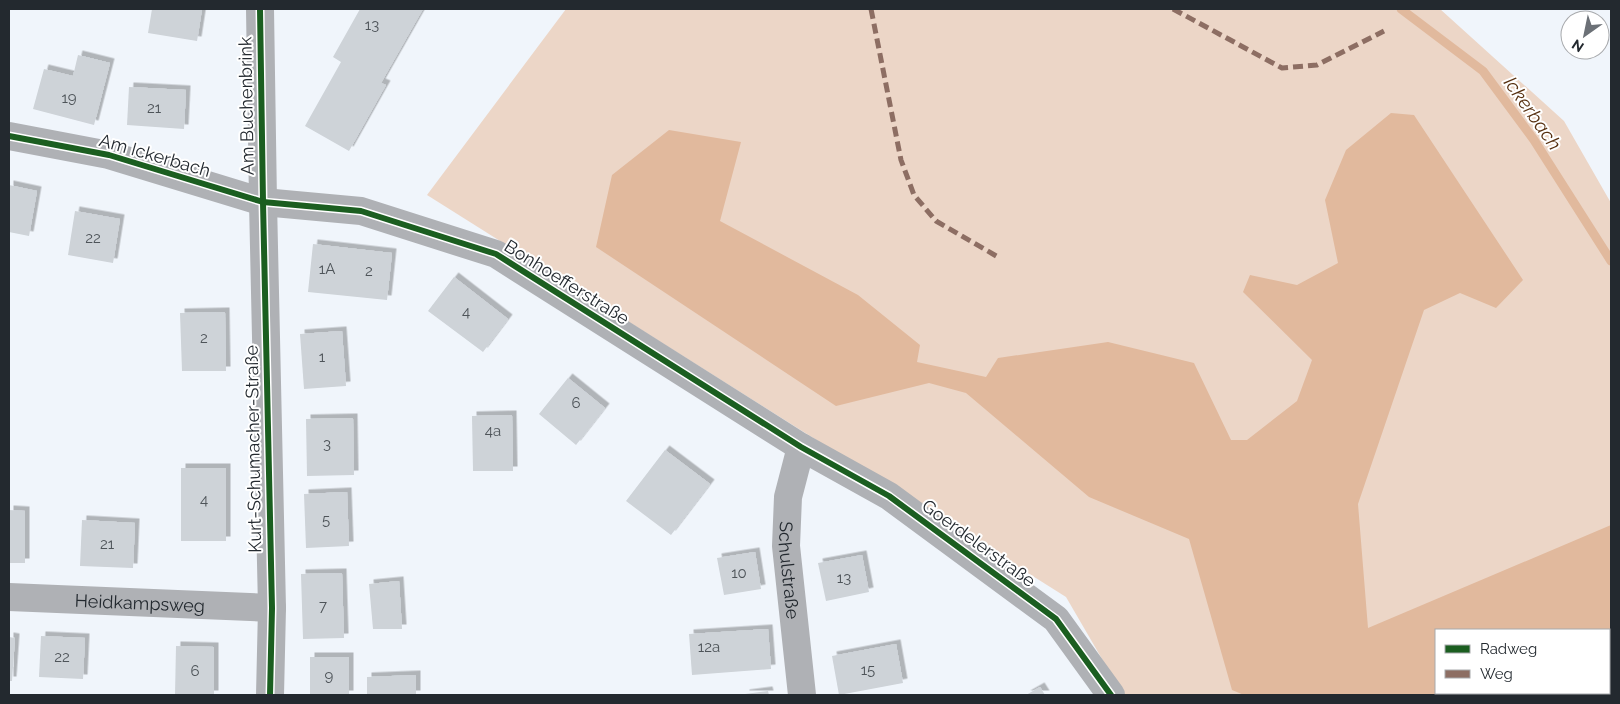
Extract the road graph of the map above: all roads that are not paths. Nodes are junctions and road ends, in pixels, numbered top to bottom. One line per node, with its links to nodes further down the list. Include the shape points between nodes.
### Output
1 (260, 9): 3 (street, Am Buchenbrink)
2 (9, 136): 3 (street, Am Ickerbach, via 109,155)
3 (262, 202): 4 (street, Bonhoefferstraße, via 361,211 496,254); 6 (street, Kurt-Schumacher-Straße)
4 (801, 447): 8 (street, Schulstraße, via 788,497 786,546); 9 (street, Goerdelerstraße, via 889,496 1056,619)
5 (9, 597): 6 (street, Heidkampsweg)
6 (272, 608): 7 (street, Kurt-Schumacher-Straße)
7 (270, 695)
8 (802, 695)
9 (1111, 695)

